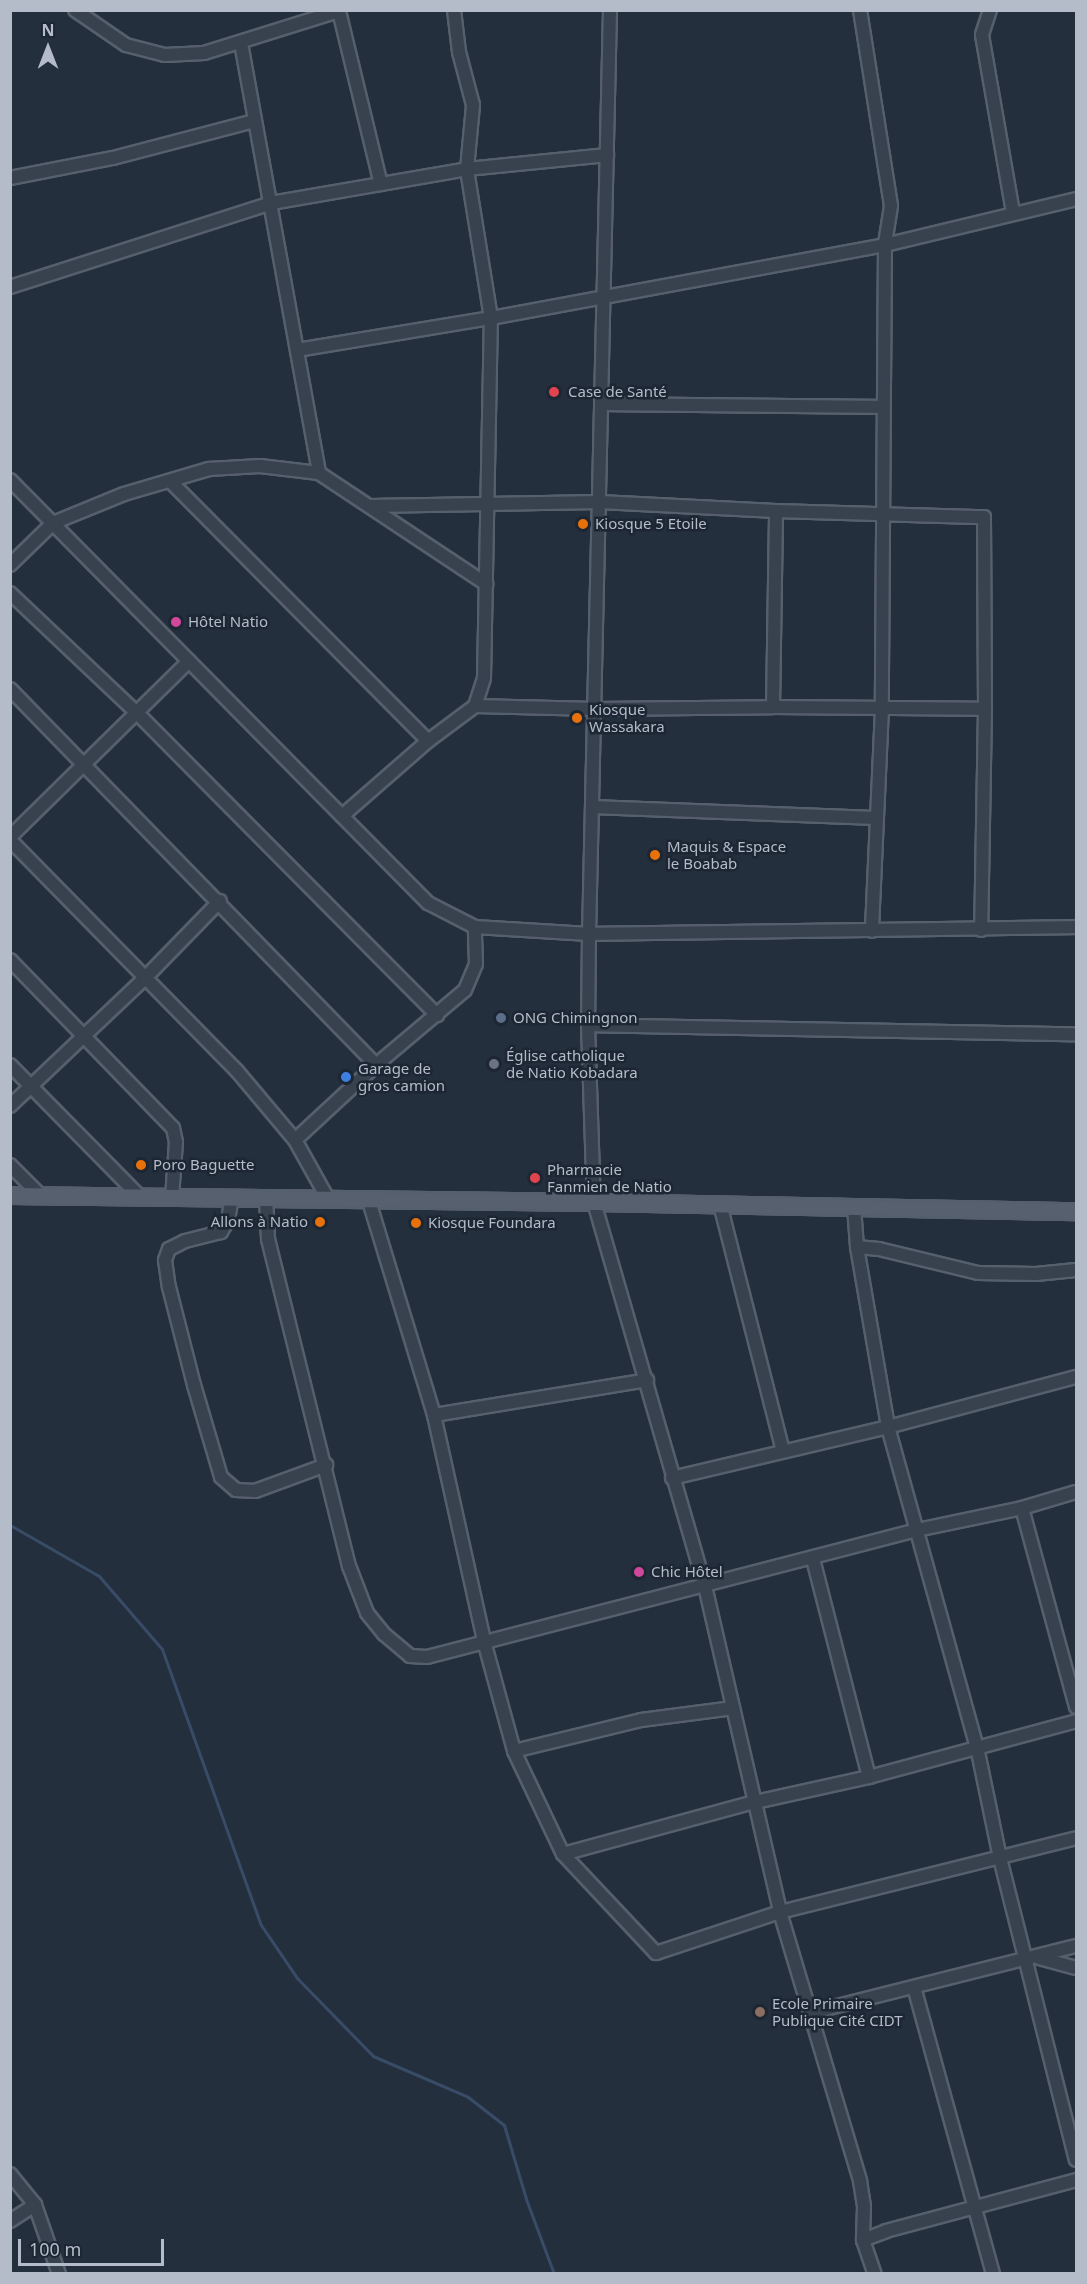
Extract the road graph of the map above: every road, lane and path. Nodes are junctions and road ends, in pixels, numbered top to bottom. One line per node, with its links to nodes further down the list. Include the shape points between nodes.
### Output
1 (75, 10): 7 (street, via 126,45 165,55 204,53)
2 (454, 10): 10 (street, via 459,52 473,105)
3 (620, 10): 6 (street)
4 (860, 10): 16 (street, via 891,206)
5 (990, 10): 15 (street, via 982,35)
6 (609, 17): 9 (street)
7 (241, 43): 8 (street); 12 (street, via 339,11)
8 (254, 121): 11 (street, via 113,158); 14 (street)
9 (607, 155): 10 (street); 18 (street)
10 (467, 169): 12 (street); 19 (street)
11 (10, 178)
12 (381, 184): 14 (street)
13 (1077, 199): 15 (street)
14 (271, 203): 17 (street); 20 (street)
15 (1014, 213): 16 (street)
16 (885, 245): 18 (street); 22 (street)
17 (10, 287)
18 (605, 297): 19 (street); 21 (street)
19 (491, 318): 20 (street); 27 (street)
20 (297, 350): 23 (street)
21 (602, 404): 22 (street); 26 (street)
22 (883, 407): 30 (street)
23 (319, 474): 25 (street, via 261,466 210,469); 28 (street)
24 (10, 480): 31 (street)
25 (170, 481): 31 (street, via 124,494); 43 (street)
26 (600, 502): 27 (street); 29 (street); 40 (street)
27 (488, 505): 28 (street); 33 (street)
28 (371, 506): 33 (street)
29 (776, 512): 30 (street); 38 (street)
30 (881, 514): 39 (street); 41 (street, via 984,517)
31 (53, 523): 32 (street); 35 (street)
32 (10, 565)
33 (486, 584): 37 (street, via 484,678)
34 (10, 593): 42 (street)
35 (189, 661): 42 (street); 46 (street)
36 (10, 689): 44 (street)
37 (475, 706): 40 (street); 43 (street)
38 (774, 706): 39 (street); 40 (street)
39 (882, 708): 41 (street); 47 (street)
40 (595, 709): 45 (street)
41 (985, 709): 52 (street)
42 (137, 713): 44 (street); 57 (street)
43 (428, 741): 46 (street)
44 (87, 765): 48 (street); 49 (street)
45 (591, 807): 47 (street); 54 (street)
46 (342, 816): 50 (street, via 428,903)
47 (876, 818): 53 (street)
48 (10, 838): 56 (street)
49 (220, 901): 56 (street); 62 (street)
50 (475, 927): 54 (street); 57 (street, via 476,964 465,990)
51 (1077, 927): 52 (street)
52 (981, 930): 53 (street)
53 (872, 931): 54 (street)
54 (589, 934): 58 (street)
55 (10, 960): 60 (street)
56 (146, 977): 60 (street); 65 (street, via 237,1071)
57 (437, 1016): 62 (street)
58 (588, 1025): 59 (street); 75 (street)
59 (1077, 1034)
60 (83, 1035): 63 (street); 72 (street, via 173,1128 176,1142)
61 (10, 1065): 63 (street)
62 (376, 1065): 65 (street)
63 (32, 1087): 64 (street); 69 (street)
64 (10, 1107)
65 (295, 1140): 73 (street)
66 (10, 1166): 67 (street)
67 (39, 1194): 68 (main road); 69 (main road)
68 (10, 1195)
69 (140, 1197): 72 (main road)
70 (232, 1197): 71 (main road); 72 (main road); 86 (street, via 228,1221 221,1232 169,1248 165,1260 194,1385 221,1477 236,1490 255,1491)
71 (266, 1197): 73 (main road); 86 (street, via 268,1239)
72 (172, 1198)
73 (328, 1199): 74 (main road)
74 (369, 1201): 75 (main road); 83 (street)
75 (594, 1202): 76 (main road); 82 (street)
76 (720, 1204): 77 (main road); 85 (street)
77 (854, 1207): 78 (main road); 79 (street)
78 (1077, 1211)
79 (857, 1247): 80 (street, via 978,1273); 84 (street)
80 (1077, 1270)
81 (1077, 1377): 84 (street)
82 (646, 1380): 83 (street); 87 (street)
83 (434, 1414): 93 (street)
84 (888, 1427): 85 (street); 90 (street)
85 (783, 1451): 87 (street)
86 (326, 1465): 93 (street, via 349,1566 367,1613 384,1634 410,1656 427,1657)
87 (672, 1478): 92 (street)
88 (1077, 1492): 89 (street)
89 (1022, 1508): 90 (street); 94 (street)
90 (917, 1530): 91 (street); 97 (street)
91 (813, 1559): 92 (street); 99 (street)
92 (705, 1586): 93 (street); 95 (street)
93 (484, 1641): 98 (street)
94 (1077, 1707)
95 (733, 1708): 98 (street, via 641,1720); 100 (street)
96 (1077, 1721): 97 (street)
97 (977, 1748): 99 (street); 103 (street)
98 (514, 1751): 102 (street)
99 (869, 1777): 100 (street)
100 (755, 1802): 102 (street); 104 (street)
101 (1077, 1838): 103 (street)
102 (563, 1854): 104 (street, via 656,1953)
103 (1000, 1858): 104 (street); 106 (street)
104 (780, 1912): 109 (street)
105 (1077, 1946): 106 (street)
106 (1030, 1958): 107 (street); 108 (street); 110 (street)
107 (1077, 1968)
108 (914, 1987): 109 (street); 114 (street)
109 (809, 2013): 116 (street, via 860,2181)
110 (1077, 2160)
111 (10, 2174): 113 (street)
112 (1077, 2180): 114 (street)
113 (35, 2205): 115 (street); 117 (street)
114 (975, 2208): 116 (street); 119 (street)
115 (10, 2221)
116 (863, 2240): 118 (street)
117 (59, 2274)
118 (875, 2274)
119 (993, 2274)

